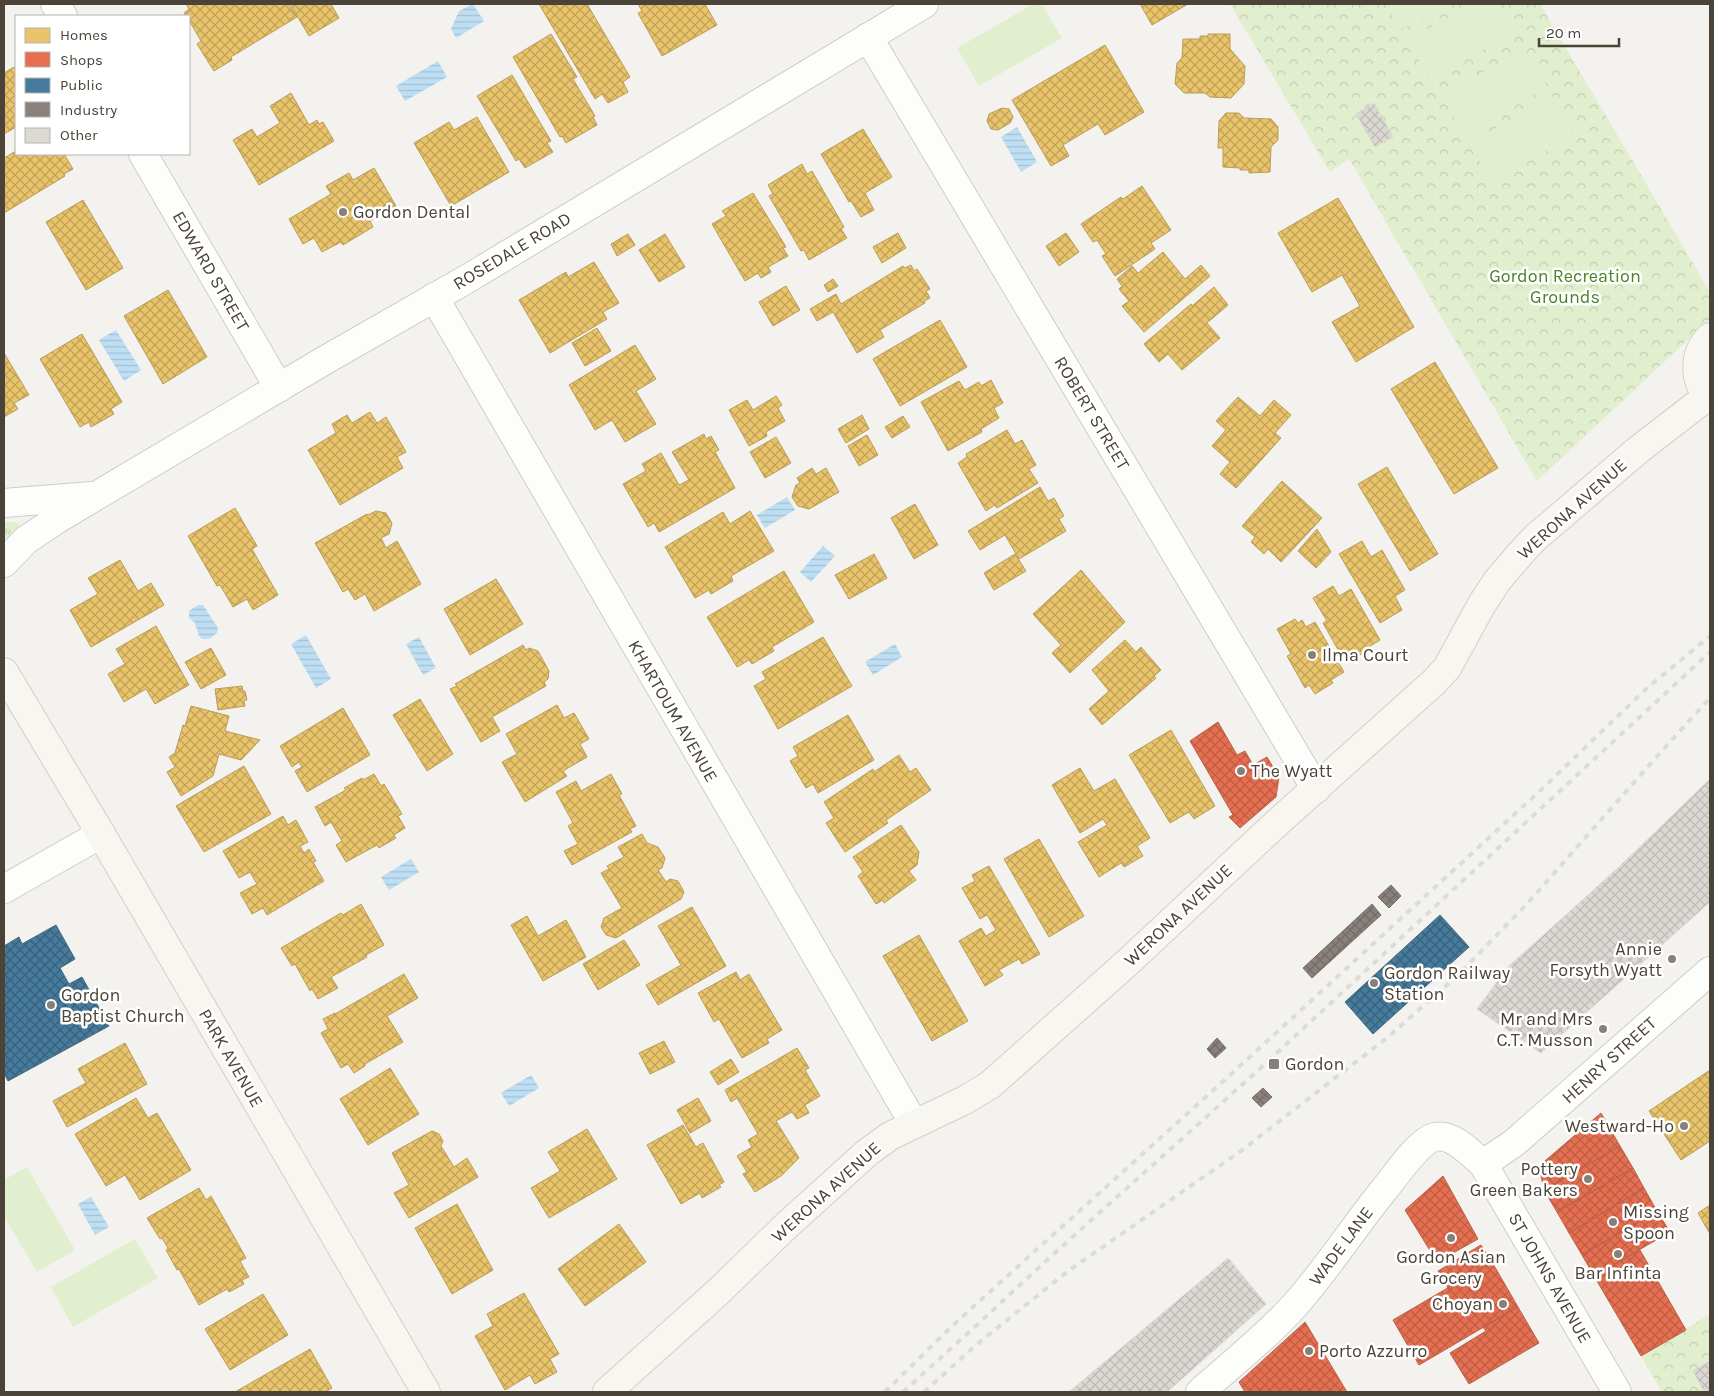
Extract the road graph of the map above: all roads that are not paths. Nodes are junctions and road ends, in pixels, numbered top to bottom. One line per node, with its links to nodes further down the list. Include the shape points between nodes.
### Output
1 (55, 4): 3 (street)
2 (924, 4): 4 (street, ROSEDALE ROAD)
3 (62, 15)
4 (868, 38): 6 (street, ROSEDALE ROAD); 14 (street, ROBERT STREET)
5 (144, 155): 8 (street, EDWARD STREET)
6 (434, 297): 8 (street, ROSEDALE ROAD); 18 (street, KHARTOUM AVENUE)
7 (1710, 337): 9 (street, via 1697,363 1700,384)
8 (279, 388): 10 (street, ROSEDALE ROAD)
9 (1709, 397): 14 (street, WERONA AVENUE, via 1580,498 1520,554 1482,604 1447,668)
10 (98, 496): 11 (street, ROSEDALE ROAD); 12 (street, ROSEDALE ROAD, via 26,540)
11 (4, 502)
12 (4, 563)
13 (4, 672): 15 (street, PARK AVENUE)
14 (1316, 789): 18 (street, WERONA AVENUE, via 990,1085)
15 (100, 834): 16 (street); 20 (street, PARK AVENUE)
16 (4, 889)
17 (1710, 971): 19 (street, HENRY STREET, via 1528,1132)
18 (914, 1124): 21 (street, WERONA AVENUE, via 868,1152)
19 (1483, 1164): 22 (street, WADE LANE, via 1448,1138 1435,1137 1425,1142 1370,1206 1296,1304 1277,1325); 23 (street, ST JOHNS AVENUE)
20 (426, 1392)
21 (607, 1392)
22 (1200, 1392)
23 (1617, 1392)

